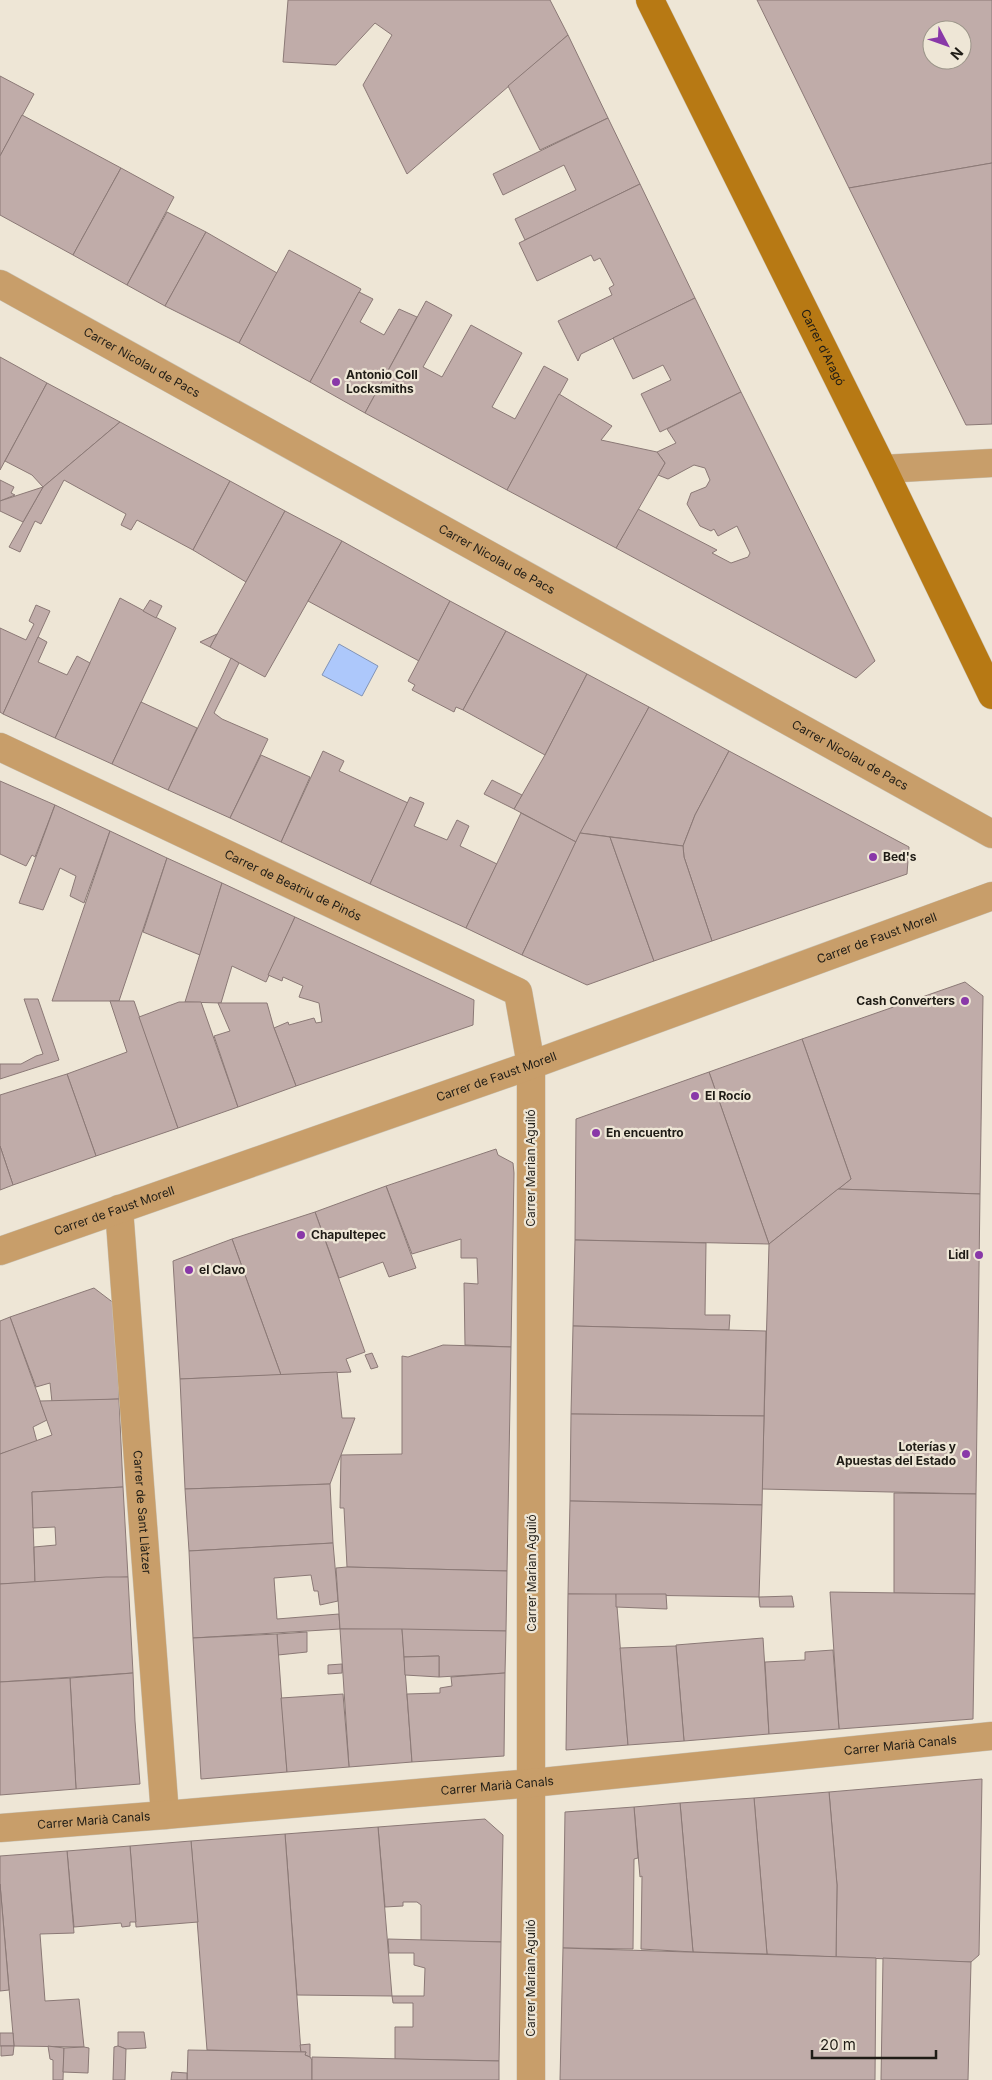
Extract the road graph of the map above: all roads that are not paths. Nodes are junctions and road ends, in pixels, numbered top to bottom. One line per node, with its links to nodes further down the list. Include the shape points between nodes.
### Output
1 (650, 0): 4 (main road, Carrer d'Aragó)
2 (0, 284): 7 (street, Carrer Nicolau de Pacs)
3 (992, 463): 4 (street)
4 (883, 469): 5 (main road, Carrer d'Aragó)
5 (992, 695)
6 (0, 747): 9 (street, Carrer de Beatriu de Pinós, via 518,992)
7 (992, 834)
8 (992, 896): 9 (street, Carrer de Faust Morell)
9 (531, 1066): 10 (street, Carrer de Faust Morell); 13 (street, Carrer Marian Aguiló)
10 (119, 1209): 11 (street, Carrer de Faust Morell); 14 (street, Carrer de Sant Llàtzer)
11 (0, 1251)
12 (992, 1736): 13 (street, Carrer Marià Canals)
13 (532, 1783): 14 (street, Carrer Marià Canals); 16 (street, Carrer Marian Aguiló)
14 (165, 1816): 15 (street, Carrer Marià Canals)
15 (0, 1828)
16 (530, 2080)

